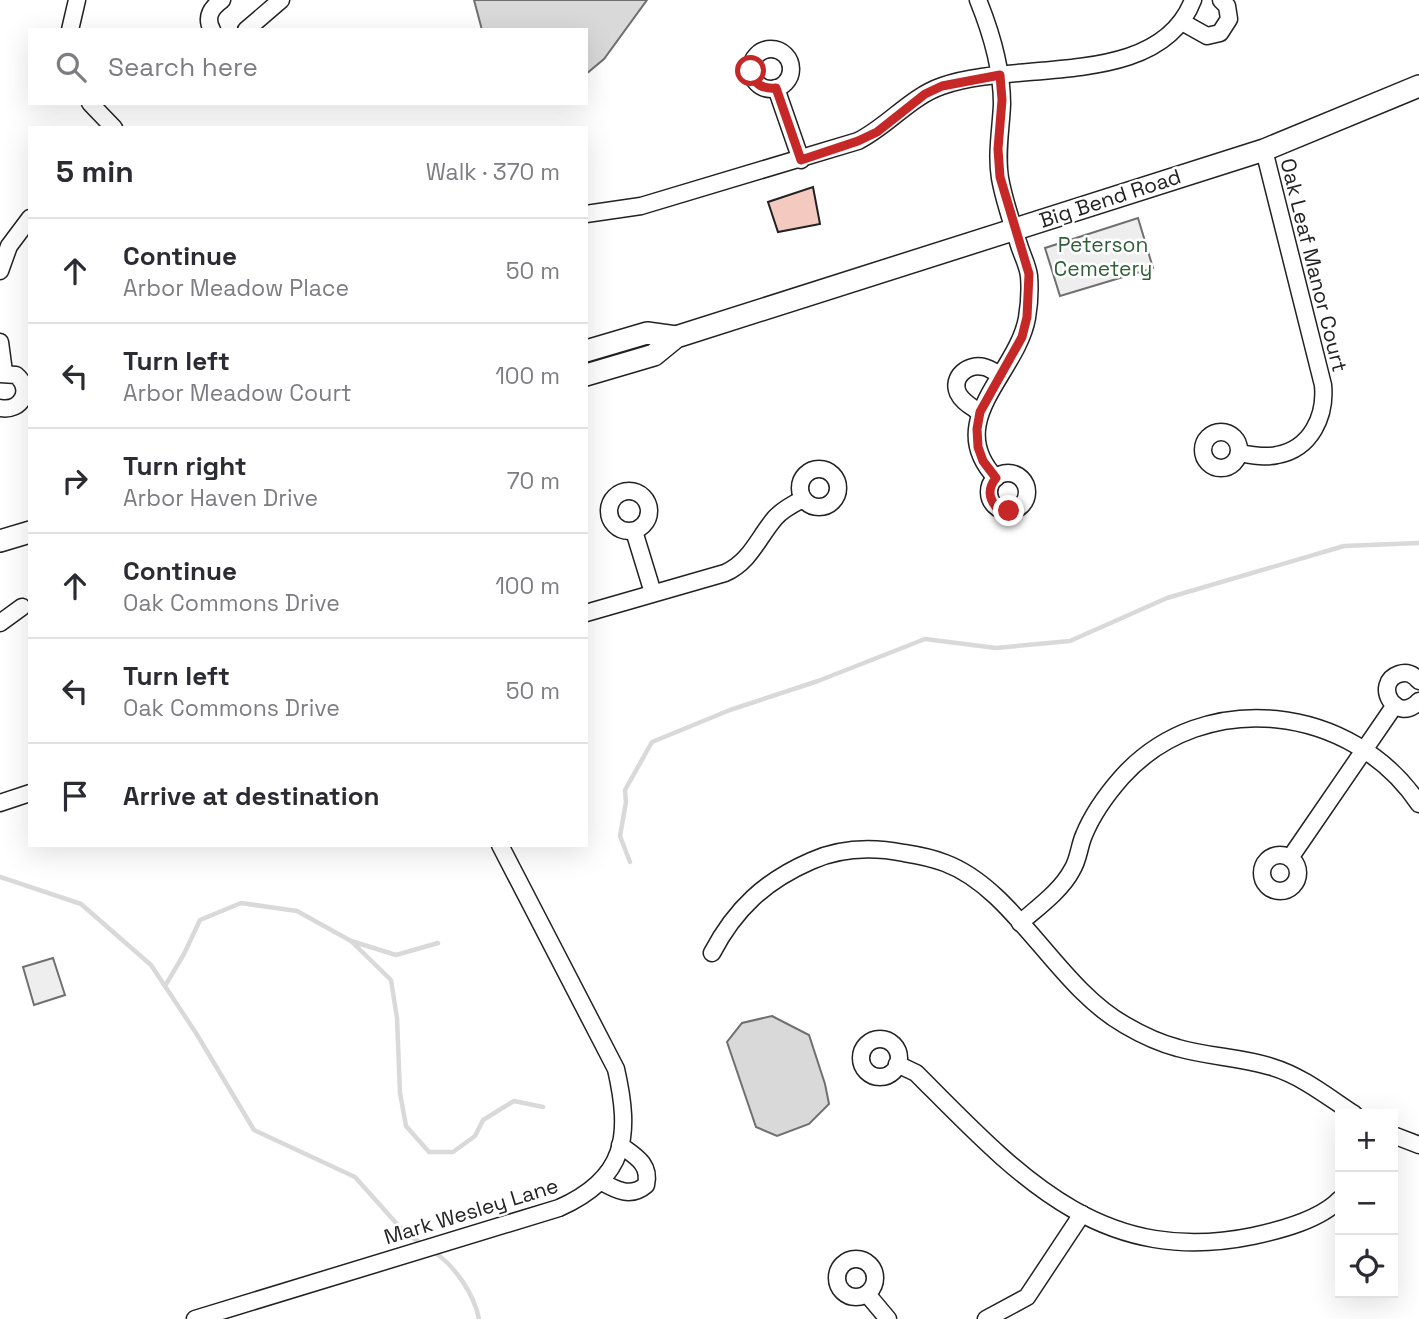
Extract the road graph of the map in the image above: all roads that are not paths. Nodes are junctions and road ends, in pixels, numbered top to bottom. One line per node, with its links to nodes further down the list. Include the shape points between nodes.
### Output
1 (77, 0): 8 (street)
2 (222, 0): 9 (street, via 209,14)
3 (281, 0): 10 (street)
4 (978, 0): 11 (street)
5 (1193, 0): 7 (street)
6 (1221, 0): 7 (street, via 1229,19 1220,33 1207,36)
7 (1182, 22): 11 (street, via 1153,46 1118,60)
8 (70, 28)
9 (211, 28)
10 (248, 28)
11 (1000, 75): 17 (street, via 942,86 877,132); 20 (street, via 1000,177)
12 (1419, 86): 16 (main road, Big Bend Road)
13 (776, 88): 17 (street)
14 (92, 105): 15 (street)
15 (111, 126)
16 (1264, 150): 20 (main road, Big Bend Road); 30 (street, Oak Leaf Manor Court, via 1325,402 1309,438 1295,448 1278,455)
17 (801, 160): 18 (street, via 641,206)
18 (588, 214)
19 (28, 221): 21 (street, via 9,246)
20 (1014, 229): 22 (main road, Big Bend Road); 27 (street, via 1029,274 1027,317 1022,337)
21 (0, 271)
22 (676, 337): 24 (main road, Big Bend Road, via 647,333); 26 (main road, Big Bend Road, via 654,355)
23 (0, 342): 25 (street)
24 (588, 350)
25 (2, 373): 28 (street, via 16,375 25,390 18,405)
26 (588, 374)
27 (1000, 375): 29 (street); 29 (street, via 978,366 963,371 957,379 960,398)
28 (0, 408)
29 (980, 412): 31 (street, via 978,447)
30 (1239, 453)
31 (996, 478)
32 (803, 499): 36 (street, via 775,518 737,567)
33 (634, 531): 36 (street)
34 (28, 534): 35 (main road)
35 (0, 541)
36 (653, 593): 38 (street)
37 (22, 607): 39 (street)
38 (588, 612)
39 (0, 623)
40 (1419, 681): 42 (street, via 1405,673 1390,680 1388,696)
41 (1419, 701): 42 (street, via 1406,708)
42 (1395, 705): 43 (street)
43 (1363, 749): 46 (street, via 1391,770); 48 (street); 49 (street, via 1330,731 1280,718 1235,720 1183,734 1124,775 1095,813 1071,873)
44 (28, 794): 45 (street)
45 (0, 803)
46 (1419, 804)
47 (501, 847): 54 (street, Mark Wesley Lane, via 615,1069 623,1118)
48 (1290, 858)
49 (1020, 923): 50 (street, via 982,886 946,863 889,850 848,850 820,857 777,878 725,928); 52 (street, via 1072,983 1110,1017 1180,1049 1286,1072)
50 (712, 953)
51 (897, 1064): 58 (street, via 916,1073 1005,1162)
52 (1346, 1109)
53 (1398, 1137): 55 (street)
54 (621, 1145): 56 (street, Mark Wesley Lane); 56 (street, via 643,1163 646,1185 627,1193)
55 (1419, 1145)
56 (602, 1182): 60 (street, Mark Wesley Lane, via 559,1208)
57 (1335, 1202): 58 (street, via 1280,1229 1213,1242 1142,1236)
58 (1082, 1214): 62 (street, via 1027,1297)
59 (867, 1294): 61 (street)
60 (195, 1319)
61 (888, 1319)
62 (986, 1319)

